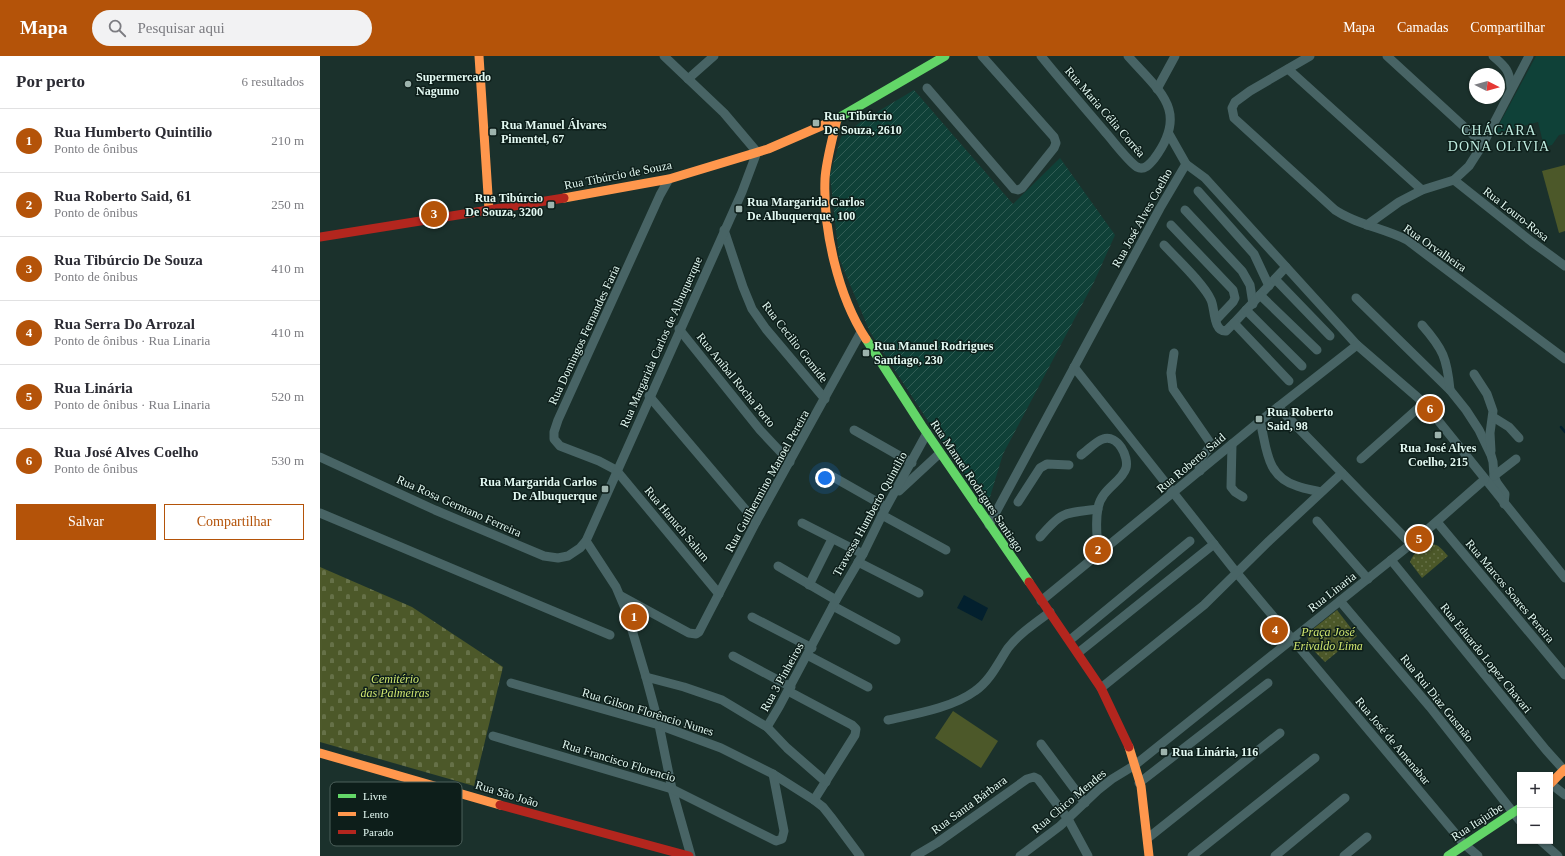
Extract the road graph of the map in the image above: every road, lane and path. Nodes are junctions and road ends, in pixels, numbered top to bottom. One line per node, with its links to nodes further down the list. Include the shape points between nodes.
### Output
1 (479, 56): 27 (main road)
2 (664, 56): 14 (street)
3 (714, 56): 14 (street)
4 (945, 56): 18 (main road, Rua Tibúrcio de Souza)
5 (982, 56): 15 (street, via 1054,137 1056,143 1022,188 1014,189)
6 (1041, 56): 19 (street, Rua Maria Célia Corrêa, via 1137,168 1149,166)
7 (1128, 56): 17 (street, Rua Maria Célia Corrêa)
8 (1175, 56): 17 (street)
9 (1310, 56): 13 (street)
10 (1387, 56): 20 (street)
11 (1493, 56): 16 (street, via 1507,69)
12 (1529, 56): 16 (street)
13 (1288, 69): 25 (street); 30 (street, Rua Orvalheira, via 1235,102 1232,108 1234,118 1335,210 1347,218)
14 (688, 79): 21 (street, via 724,114)
15 (927, 88)
16 (1511, 88): 20 (street)
17 (1157, 89): 19 (street, Rua Maria Célia Corrêa, via 1163,96 1170,115)
18 (837, 119): 21 (main road, Rua Tibúrcio de Souza); 44 (main road, Rua Manuel Rodrigues Santiago, via 825,177 825,200 832,254 844,297)
19 (1169, 134): 22 (street)
20 (1483, 144): 24 (street, via 1469,166)
21 (756, 152): 23 (main road, Rua Tibúrcio de Souza); 31 (street, Rua Margarida Carlos de Albuquerque, via 742,192)
22 (1186, 164): 35 (street, Rua José Alves Coelho, via 1205,178); 51 (street, Rua José Alves Coelho)
23 (669, 179): 27 (main road, Rua Tibúrcio de Souza); 76 (street, Rua Domingos Fernandes Faria, via 554,432 554,439 560,446)
24 (1454, 180): 25 (street); 34 (street, Rua Louro-Rosa, via 1526,238)
25 (1422, 190): 30 (street, via 1392,206)
26 (1198, 191): 36 (street, via 1254,254)
27 (489, 210): 32 (main road, Rua Tibúrcio de Souza)
28 (1185, 210): 39 (street, via 1242,271 1250,285)
29 (1171, 225): 40 (street, via 1233,290 1233,302)
30 (1367, 225): 49 (street, Rua Orvalheira, via 1407,240)
31 (724, 230): 43 (street, Rua Margarida Carlos de Albuquerque); 56 (street, Rua Cecilio Gomide, via 752,309)
32 (320, 237)
33 (1164, 245): 40 (street, via 1206,291)
34 (1563, 263)
35 (1286, 267): 36 (street); 46 (street, Rua José Alves Coelho)
36 (1272, 282): 37 (street); 45 (street)
37 (1260, 295): 39 (street); 47 (street)
38 (1356, 298): 54 (street)
39 (1250, 307): 41 (street); 50 (street)
40 (1216, 320): 41 (street, via 1222,331 1226,331)
41 (1234, 323): 53 (street)
42 (1422, 325): 54 (street, via 1444,355)
43 (679, 329): 55 (street, Rua Margarida Carlos de Albuquerque); 72 (street, Rua Aníbal Rocha Porto, via 760,430)
44 (861, 332): 56 (street, Rua Guilhermino Manoel Pereira); 62 (main road, Rua Manuel Rodrigues Santiago)
45 (1330, 336)
46 (1357, 345): 57 (street, Rua José Alves Coelho); 58 (street, Rua Roberto Said)
47 (1317, 350)
48 (1174, 353): 77 (street, via 1171,373 1173,389 1211,444 1200,460)
49 (1565, 359)
50 (1302, 366)
51 (1074, 367): 69 (street, Rua José Alves Coelho); 83 (street, Rua José de Amenabar)
52 (1474, 374): 59 (street, via 1487,394)
53 (1289, 381)
54 (1450, 390): 67 (street, via 1466,410)
55 (650, 396): 76 (street, Rua Margarida Carlos de Albuquerque); 92 (street)
56 (825, 399): 72 (street, Rua Guilhermino Manoel Pereira)
57 (1424, 403): 70 (street); 81 (street, Rua José Alves Coelho)
58 (1278, 407): 60 (street, Rua Roberto Said); 78 (street)
59 (1493, 417): 63 (street); 67 (street, via 1490,432)
60 (1260, 421): 64 (street, Rua Roberto Said); 82 (street, via 1269,461 1280,476 1295,486)
61 (854, 430): 73 (street)
62 (927, 433): 65 (main road, Rua Manuel Rodrigues Santiago); 73 (street, Travessa Humberto Quintilio)
63 (1520, 438)
64 (1232, 444): 77 (street, Rua Roberto Said); 84 (street, via 1231,487)
65 (940, 452): 85 (street); 95 (main road, Rua Manuel Rodrigues Santiago)
66 (1081, 455): 88 (street, via 1108,438 1119,445 1125,455 1124,472 1105,493)
67 (1491, 455): 80 (street)
68 (320, 457): 98 (street, Rua Rosa Germano Ferreira, via 544,556 568,556)
69 (1025, 459): 75 (street); 95 (street, Rua José Alves Coelho)
70 (1361, 459)
71 (1516, 459): 80 (street)
72 (790, 462): 92 (street, Rua Guilhermino Manoel Pereira)
73 (912, 463): 85 (street, Travessa Humberto Quintilio)
74 (1069, 465): 75 (street, via 1047,464)
75 (1040, 468): 86 (street)
76 (616, 470): 98 (street, Rua Margarida Carlos de Albuquerque); 112 (street, Rua Hanuch Salum)
77 (1200, 471): 83 (street, Rua Roberto Said)
78 (1342, 473): 82 (street); 101 (street)
79 (828, 474): 89 (street)
80 (1494, 476): 87 (street, via 1505,494)
81 (1484, 480): 87 (street, Rua José Alves Coelho); 93 (street, Rua Linaria)
82 (1321, 492): 107 (street)
83 (1174, 493): 100 (street, Rua José de Amenabar); 103 (street, Rua Roberto Said)
84 (1244, 497)
85 (891, 499): 89 (street, Travessa Humberto Quintilio)
86 (1018, 502)
87 (1504, 504): 108 (street, Rua José Alves Coelho)
88 (1098, 509): 96 (street, via 1062,515); 103 (street)
89 (884, 511): 102 (street); 104 (street, Travessa Humberto Quintilio)
90 (320, 513): 119 (street)
91 (1317, 521): 109 (street)
92 (756, 522): 112 (street, Rua Guilhermino Manoel Pereira)
93 (1437, 522): 101 (street, Rua Linaria); 126 (street, Rua Marcos Soares Pereira)
94 (802, 523): 97 (street)
95 (989, 525): 114 (main road, Rua Manuel Rodrigues Santiago)
96 (1040, 537)
97 (832, 539): 104 (street); 110 (street)
98 (586, 540): 113 (street)
99 (1190, 541): 122 (street)
100 (1214, 544): 107 (street, Rua José de Amenabar); 124 (street)
101 (1411, 544): 105 (street, Rua Linaria)
102 (946, 550)
103 (1099, 554): 114 (street, Rua Roberto Said)
104 (861, 558): 111 (street); 116 (street, Travessa Humberto Quintilio)
105 (1391, 560): 109 (street, Rua Linaria); 142 (street, Rua Eduardo Lopez Chavari)
106 (778, 566): 110 (street)
107 (1236, 572): 120 (street, Rua José de Amenabar); 131 (street, via 1204,604)
108 (1565, 578)
109 (1368, 579): 115 (street, Rua Linaria)
110 (809, 584): 116 (street)
111 (919, 593)
112 (719, 594): 113 (street, Rua Guilhermino Manoel Pereira, via 696,634 689,633)
113 (621, 596): 127 (street)
114 (1042, 601): 117 (main road, Rua Manuel Rodrigues Santiago)
115 (1340, 601): 120 (street, Rua Linaria); 155 (street, Rua Rui Diaz Gusmão)
116 (835, 603): 121 (street); 123 (street, Rua 3 Pinheiros)
117 (1050, 612): 122 (main road, Rua Manuel Rodrigues Santiago); 133 (street, via 1019,636 974,692 935,710)
118 (752, 617): 123 (street)
119 (610, 635)
120 (1292, 639): 141 (street, Rua Linaria); 159 (street, Rua José de Amenabar)
121 (896, 640)
122 (1070, 640): 124 (main road, Rua Manuel Rodrigues Santiago)
123 (809, 652): 130 (street); 132 (street, Rua 3 Pinheiros)
124 (1078, 653): 131 (main road, Rua Manuel Rodrigues Santiago)
125 (733, 656): 132 (street)
126 (1565, 675)
127 (646, 677): 134 (street); 135 (street, Rua 3 Pinheiros, via 722,700)
128 (511, 683): 134 (street, Rua Gilson Florêncio Nunes)
129 (1268, 683): 147 (street)
130 (868, 687)
131 (1101, 688): 141 (main road, Rua Manuel Rodrigues Santiago, via 1121,726)
132 (790, 689): 135 (street, Rua 3 Pinheiros); 146 (street, via 855,727 855,735)
133 (888, 720)
134 (659, 725): 143 (street, Rua Gilson Florêncio Nunes, via 706,742); 149 (street)
135 (767, 727): 146 (street)
136 (1280, 733): 158 (street)
137 (493, 736): 149 (street, Rua Francisco Florencio)
138 (1041, 744): 154 (street)
139 (320, 753): 145 (main road, Rua São João)
140 (1315, 758): 167 (street)
141 (1135, 765): 147 (main road, Rua Manuel Rodrigues Santiago); 154 (street, Rua Chico Mendes, via 1112,779)
142 (1565, 770): 144 (main road)
143 (773, 774): 149 (street, Rua Francisco Florencio, via 784,831 780,841); 153 (street, Rua Gilson Florêncio Nunes)
144 (1553, 781)
145 (421, 782)
146 (826, 782): 153 (street)
147 (1139, 783): 158 (main road, Rua Manuel Rodrigues Santiago)
148 (1553, 786): 151 (street)
149 (672, 789): 161 (street)
150 (462, 794): 161 (main road, Rua São João)
151 (1565, 795)
152 (1345, 798): 168 (street)
153 (814, 800): 162 (street, Rua Gilson Florêncio Nunes, via 827,812)
154 (1085, 803): 156 (street, Rua Chico Mendes)
155 (1517, 810): 159 (main road, Rua Itajuíbe)
156 (1068, 819): 163 (street, Rua Santa Bárbara, via 1038,779 1026,778 937,843); 164 (street, Rua Chico Mendes); 165 (street)
157 (1367, 837): 169 (street)
158 (1148, 838): 166 (main road, Rua Manuel Rodrigues Santiago)
159 (1464, 844): 170 (main road, Rua Itajuíbe); 171 (street, Rua José de Amenabar)
160 (1544, 844): 172 (street)
161 (690, 856)
162 (860, 856)
163 (915, 856)
164 (1020, 856)
165 (1088, 856)
166 (1148, 856)
167 (1192, 856)
168 (1276, 856)
169 (1344, 856)
170 (1448, 856)
171 (1478, 856)
172 (1558, 856)

